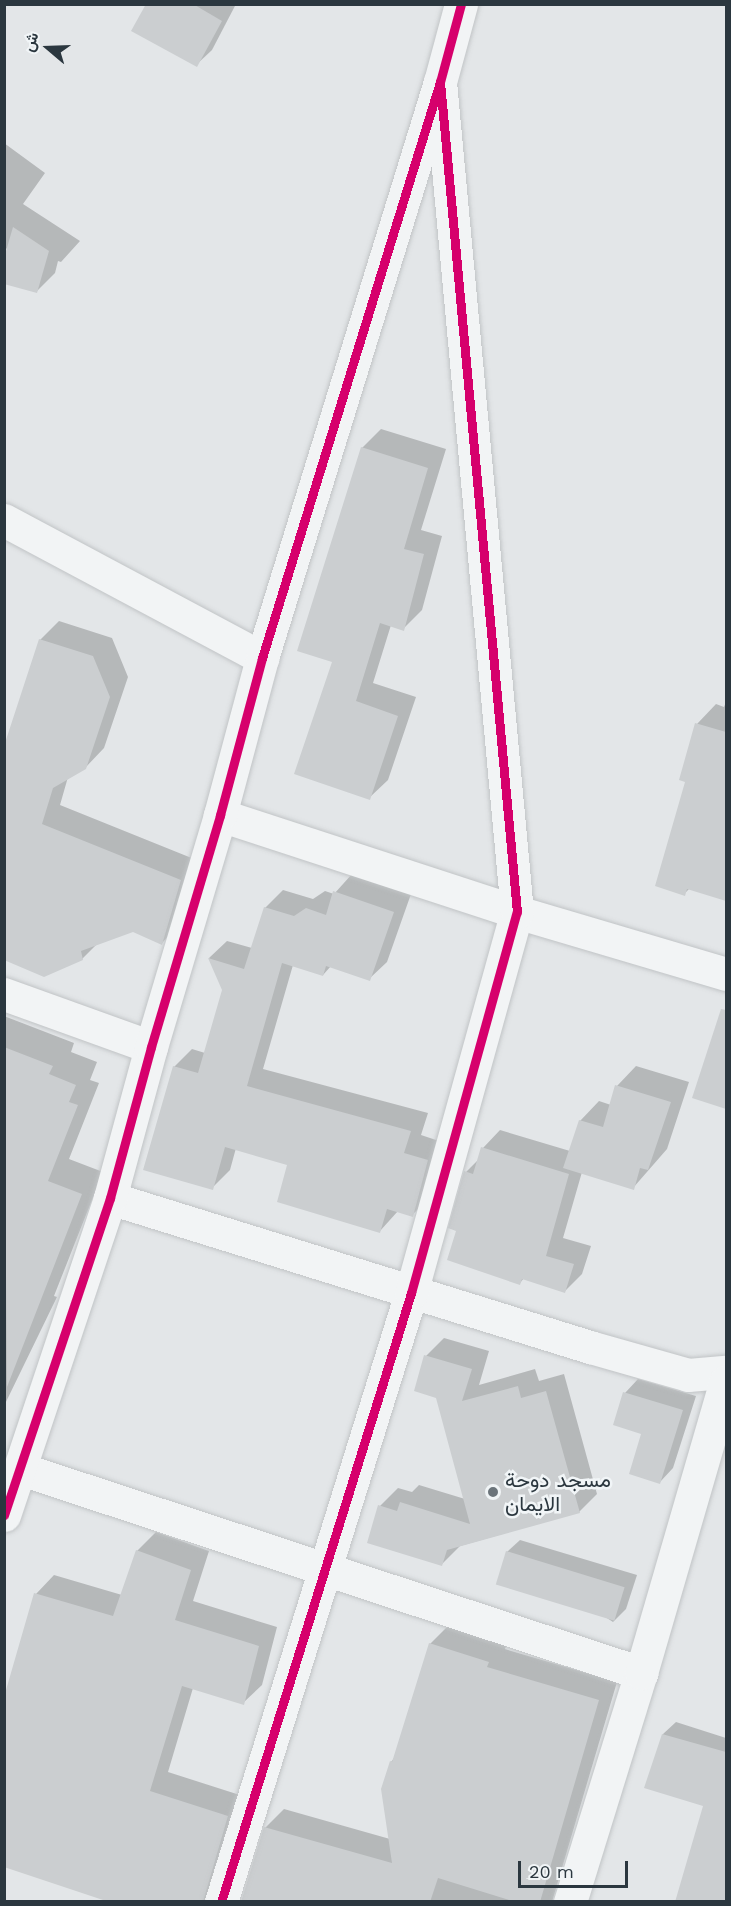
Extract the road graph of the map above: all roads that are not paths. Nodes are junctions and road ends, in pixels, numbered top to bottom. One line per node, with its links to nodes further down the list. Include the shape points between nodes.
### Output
1 (461, 4): 2 (street)
2 (440, 82): 4 (street); 6 (street)
3 (4, 520): 4 (street)
4 (262, 658): 5 (street)
5 (220, 815): 6 (street); 9 (street)
6 (517, 912): 7 (street); 11 (street)
7 (726, 974)
8 (4, 994): 9 (street)
9 (151, 1047): 10 (street)
10 (110, 1198): 11 (street); 14 (street)
11 (411, 1293): 12 (street, via 688,1375); 16 (street)
12 (726, 1372)
13 (726, 1381): 17 (street)
14 (21, 1469): 15 (street); 16 (street)
15 (4, 1515)
16 (324, 1569): 17 (street); 18 (street)
17 (642, 1673): 19 (street)
18 (221, 1902)
19 (570, 1902)

